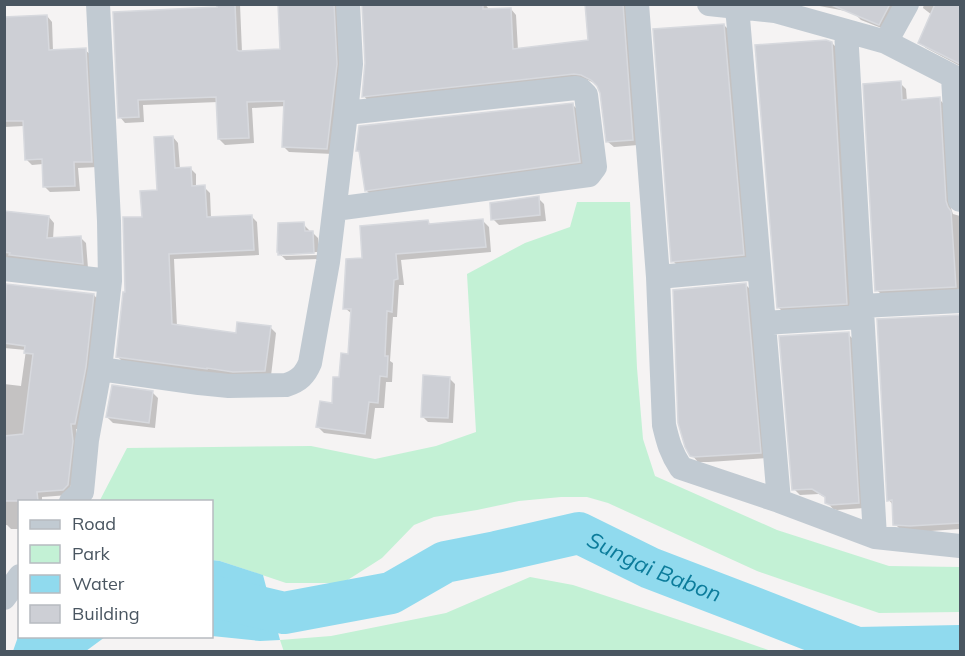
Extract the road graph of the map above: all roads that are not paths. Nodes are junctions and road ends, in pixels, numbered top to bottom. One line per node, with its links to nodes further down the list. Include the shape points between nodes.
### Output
1 (98, 4): 16 (street)
2 (348, 4): 10 (street, via 351,64)
3 (637, 4): 15 (street)
4 (709, 4): 6 (street)
5 (907, 4): 8 (street)
6 (736, 8): 7 (street, via 775,11); 13 (street)
7 (846, 31): 8 (street); 18 (street)
8 (886, 42): 9 (street)
9 (957, 79): 11 (street)
10 (346, 113): 12 (street); 12 (street, via 576,88 586,95 595,167 589,175)
11 (960, 200)
12 (334, 209): 20 (street, via 310,363 301,378 286,385 230,386)
13 (759, 268): 15 (street); 19 (street)
14 (4, 269): 16 (street)
15 (658, 277): 22 (street, via 664,425 675,458 681,468)
16 (110, 281): 20 (street)
17 (960, 301): 18 (street)
18 (861, 311): 19 (street); 23 (street)
19 (764, 323): 22 (street)
20 (100, 369): 21 (street, via 82,492)
21 (71, 500)
22 (779, 501): 23 (street)
23 (875, 537): 24 (street)
24 (960, 546)
25 (18, 579): 26 (street)
26 (4, 598)

